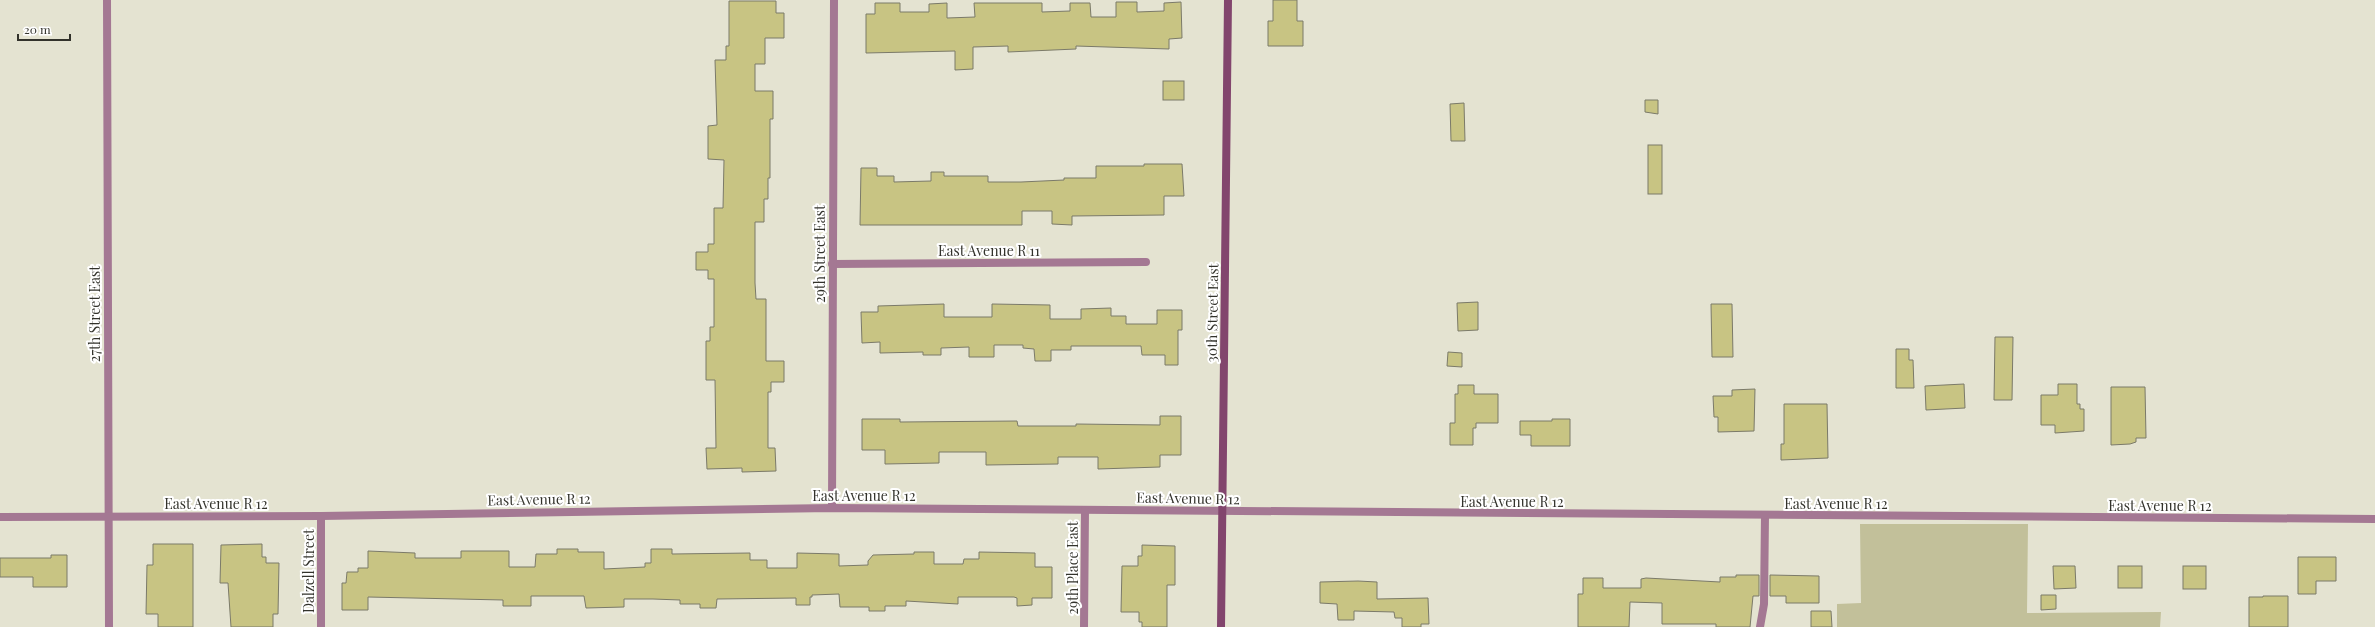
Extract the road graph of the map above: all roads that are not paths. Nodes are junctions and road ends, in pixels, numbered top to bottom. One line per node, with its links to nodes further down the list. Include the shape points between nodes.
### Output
1 (107, 0): 11 (street, 27th Street East)
2 (834, 0): 5 (street, 29th Street East)
3 (1228, 0): 8 (street, 30th Street East)
4 (1146, 262): 5 (street, East Avenue R 11)
5 (832, 264): 6 (street, 29th Street East)
6 (832, 508): 7 (street, East Avenue R 12); 10 (street, East Avenue R 12)
7 (1085, 510): 8 (street, East Avenue R 12); 16 (street, 29th Place East)
8 (1222, 512): 9 (street, East Avenue R 12); 17 (street, 30th Street East)
9 (1765, 515): 13 (street, East Avenue R 12); 18 (street, via 1764,604)
10 (321, 516): 11 (street, East Avenue R 12); 15 (street, Dalzell Street)
11 (108, 517): 12 (street, East Avenue R 12); 14 (street, 27th Street East)
12 (0, 518)
13 (2375, 519)
14 (109, 627)
15 (321, 627)
16 (1084, 627)
17 (1221, 627)
18 (1760, 627)

